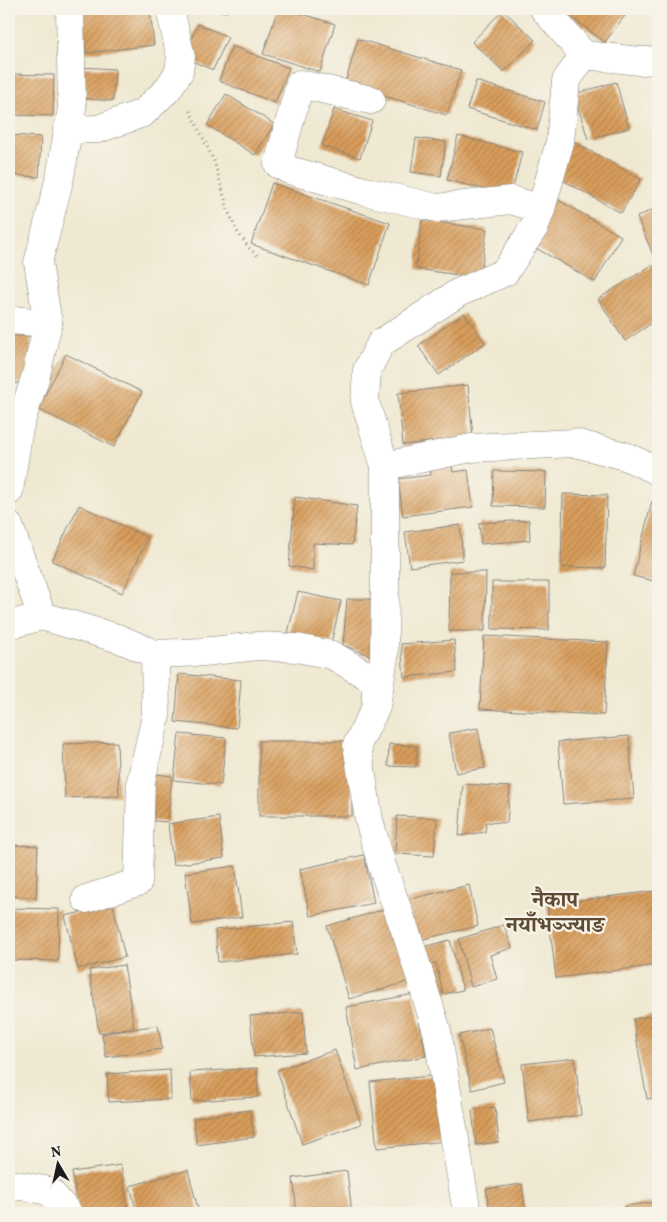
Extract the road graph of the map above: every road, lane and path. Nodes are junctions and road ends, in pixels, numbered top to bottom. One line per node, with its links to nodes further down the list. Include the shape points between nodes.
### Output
1 (70, 9): 8 (street, via 72,108)
2 (170, 9): 6 (street, via 180,57 180,72)
3 (544, 9): 4 (street)
4 (584, 55): 5 (street); 9 (street, via 566,81 560,142)
5 (658, 60)
6 (175, 79): 8 (street, via 143,113 98,129); 10 (path, via 214,161 238,233)
7 (371, 100): 9 (street, via 300,84 278,164 364,191 437,208 511,200)
8 (67, 130): 12 (street, via 60,177 38,262)
9 (541, 209): 13 (street, via 535,226 505,272 458,293 381,343 367,370 365,402)
10 (258, 256)
11 (9, 320): 12 (street)
12 (48, 322): 15 (street, via 19,428)
13 (385, 466): 14 (street, via 471,448 575,443 625,456); 20 (street, via 384,657)
14 (658, 471)
15 (9, 491)
16 (9, 526): 17 (street)
17 (42, 616): 18 (street); 19 (street, via 120,639)
18 (9, 625)
19 (155, 654): 20 (street, via 257,646 297,648 332,655 376,681); 21 (street, via 156,716 142,781 138,882)
20 (376, 707): 24 (street, via 357,745 369,820 437,1031)
21 (86, 899)
22 (9, 1189): 23 (street, via 16,1185 49,1191)
23 (68, 1213)
24 (467, 1213)

